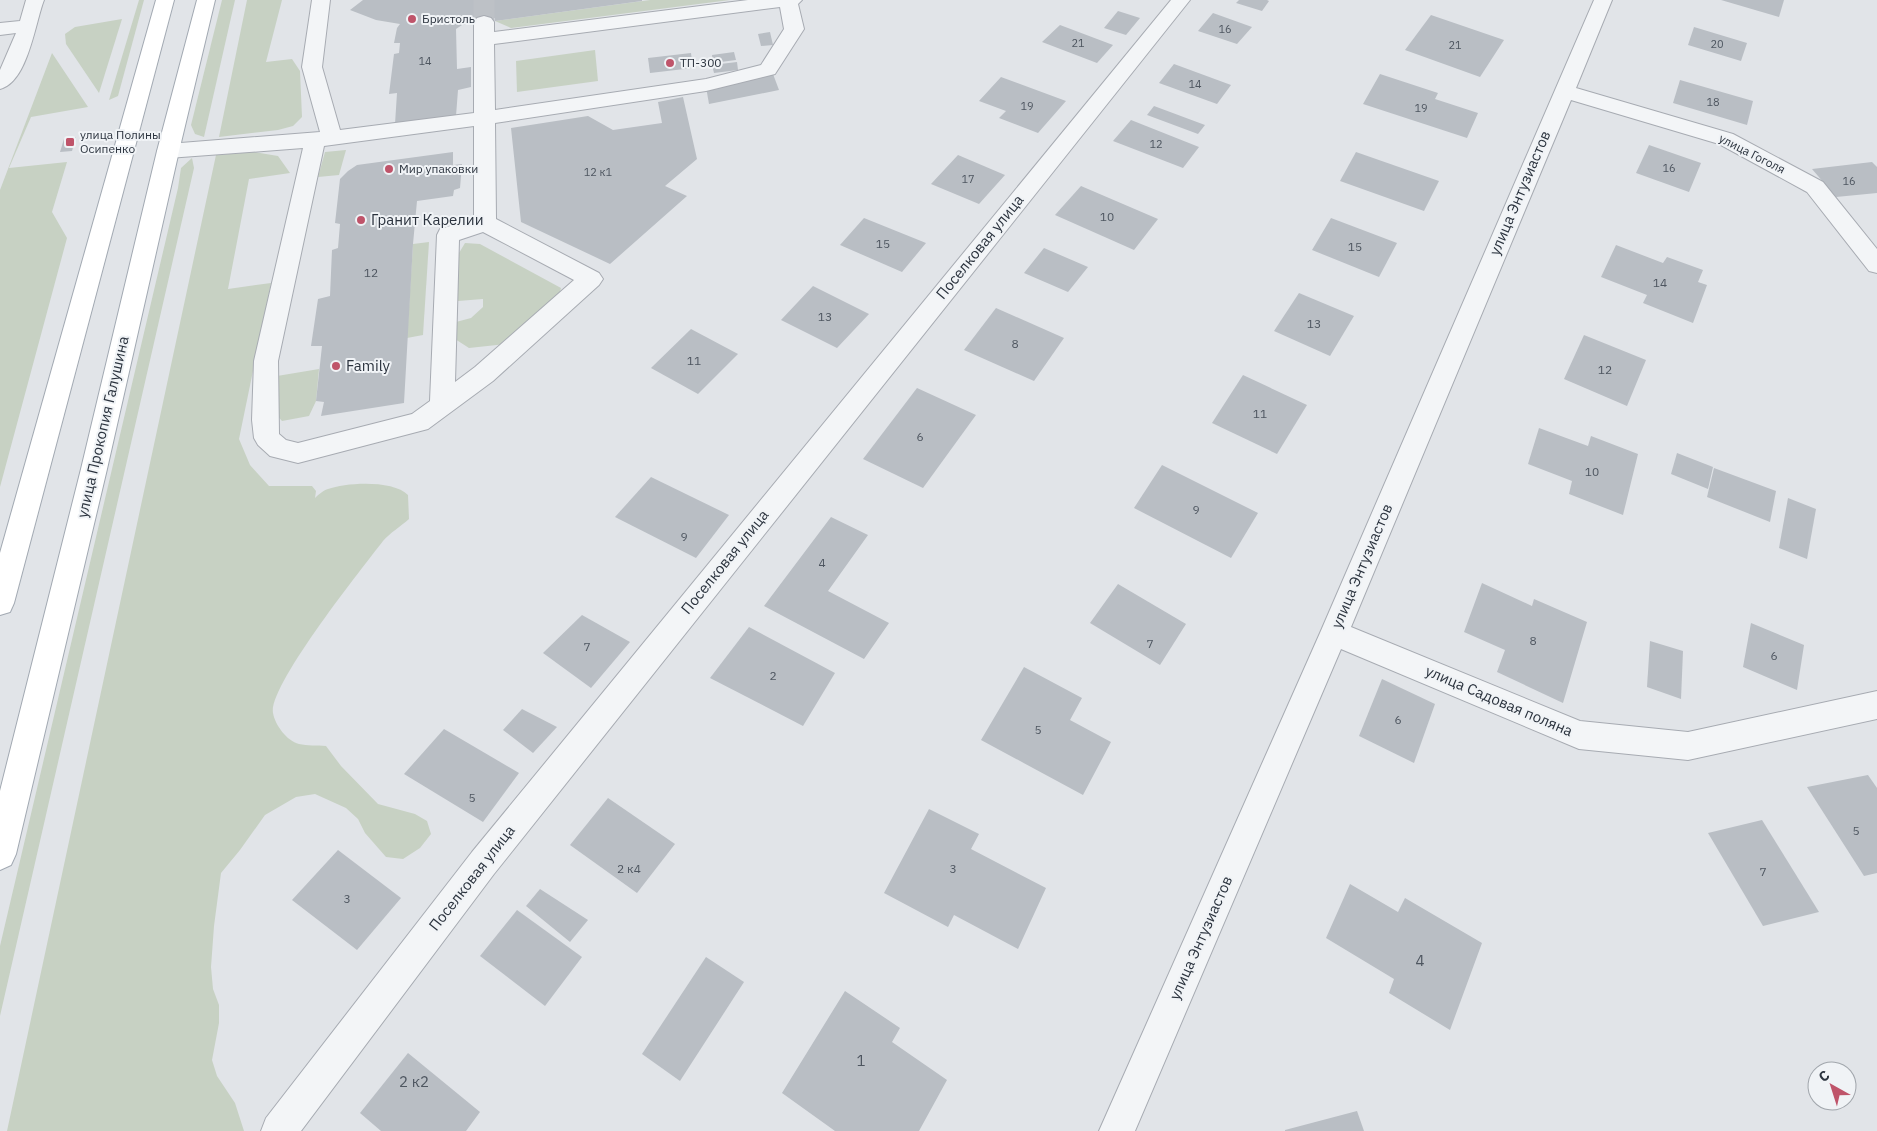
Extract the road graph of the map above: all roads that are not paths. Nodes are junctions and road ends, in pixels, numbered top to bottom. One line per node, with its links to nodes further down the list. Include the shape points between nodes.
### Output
1 (35, 0): 8 (street)
2 (165, 0): 18 (main road)
3 (206, 0): 14 (main road, улица Прокопия Галушина)
4 (321, 0): 13 (street, via 312,67)
5 (1181, 0): 22 (street, Поселковая улица, via 482,863)
6 (1603, 0): 11 (street, улица Энтузиастов)
7 (790, 1): 12 (street, via 794,29 768,70 706,85); 12 (street, via 484,30)
8 (28, 26): 9 (street); 10 (street, via 10,72)
9 (0, 30)
10 (0, 83)
11 (1563, 91): 16 (street, улица Гоголя, via 1726,139 1815,187); 19 (street, улица Энтузиастов)
12 (484, 118): 13 (street); 15 (street)
13 (324, 139): 14 (street); 17 (street, via 266,361 267,438 279,449 298,453 419,422)
14 (168, 151): 21 (main road, улица Прокопия Галушина)
15 (485, 223): 17 (street, via 448,235); 17 (street, via 591,279 484,374)
16 (1877, 264)
17 (442, 406)
18 (0, 603)
19 (1334, 633): 20 (street, улица Садовая поляна, via 1579,734 1688,746); 23 (street, улица Энтузиастов)
20 (1877, 705)
21 (0, 854)
22 (279, 1131)
23 (1117, 1131)

